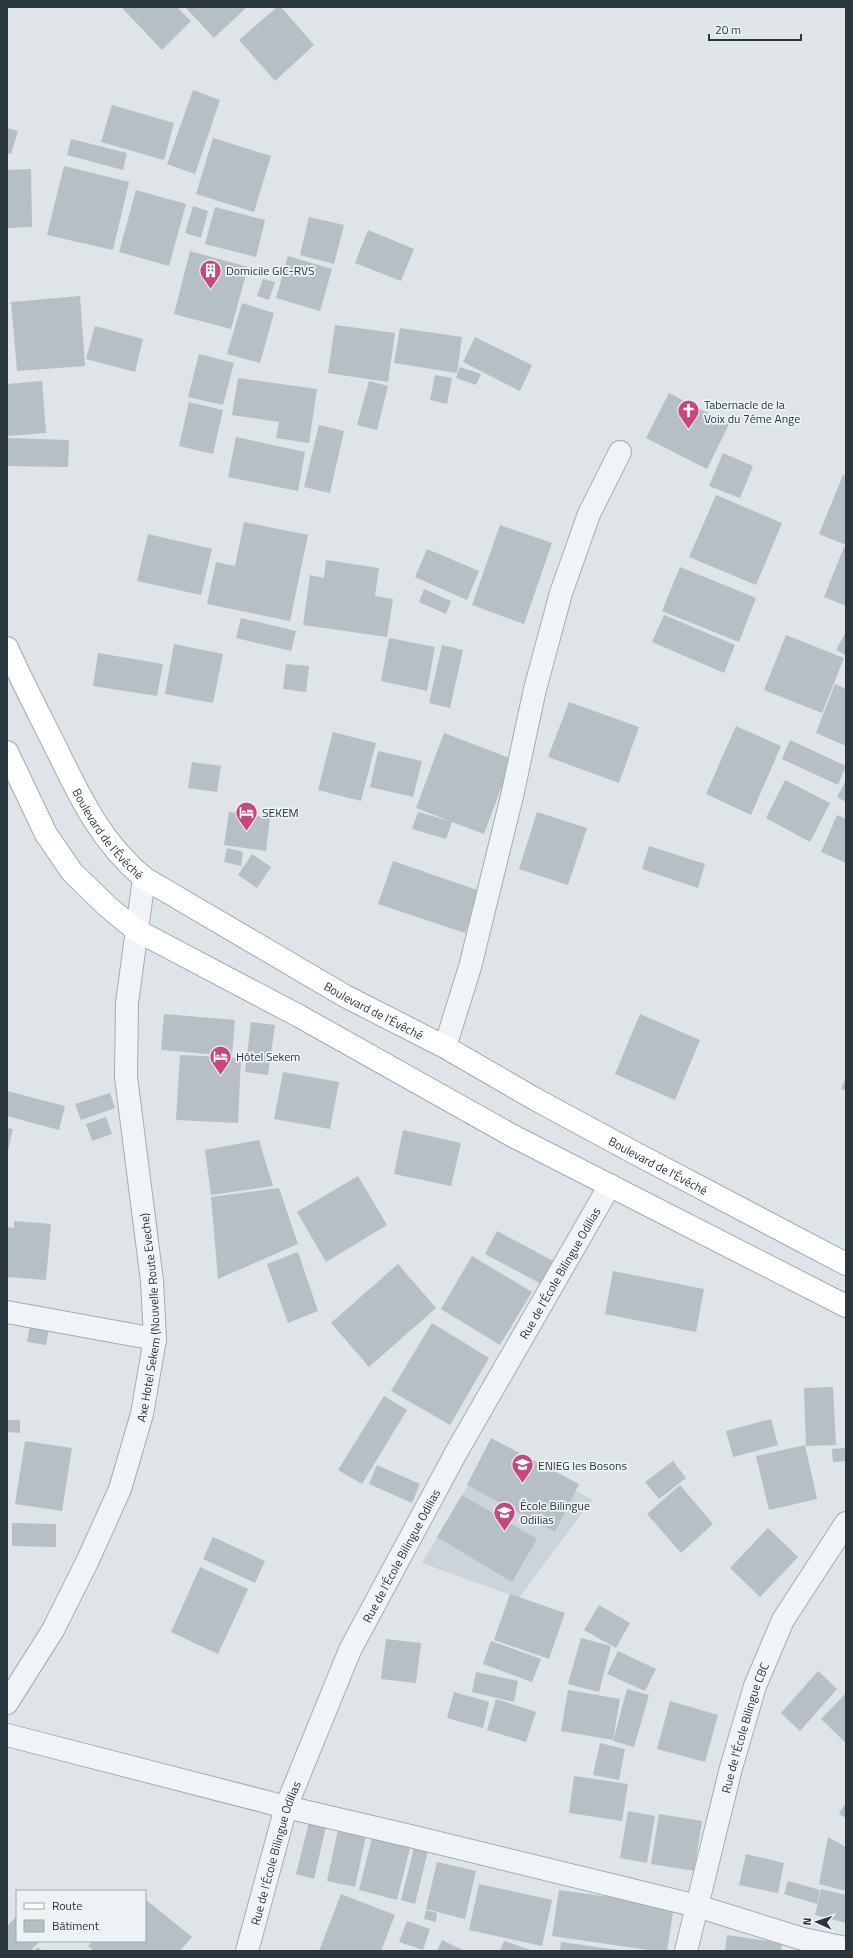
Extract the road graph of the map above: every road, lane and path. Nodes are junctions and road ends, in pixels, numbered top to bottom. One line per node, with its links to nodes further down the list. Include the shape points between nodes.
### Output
1 (620, 452): 6 (street, via 589,514 561,593 535,688 512,796 470,967)
2 (7, 648): 4 (main road, Boulevard de l'Évêché, via 82,801 100,832)
3 (7, 752): 5 (main road, via 46,834 72,872)
4 (144, 878): 5 (street, Axe Hotel Sekem (Nouvelle Route Eveche)); 6 (main road, Boulevard de l'Évêché, via 345,996)
5 (136, 930): 7 (main road, via 299,1016 511,1135); 11 (street, Axe Hotel Sekem (Nouvelle Route Eveche), via 127,1003 126,1078 152,1281)
6 (445, 1047): 8 (main road, Boulevard de l'Évêché, via 549,1106)
7 (610, 1185): 9 (main road); 15 (street, Rue de l'École Bilingue Odilias, via 457,1451 350,1650)
8 (846, 1264)
9 (846, 1306)
10 (7, 1312): 11 (street)
11 (155, 1339): 13 (street, Axe Hotel Sekem (Nouvelle Route Eveche), via 142,1414 120,1489 53,1630)
12 (846, 1523): 16 (street, Rue de l'École Bilingue CBC, via 783,1620 755,1686 731,1768)
13 (7, 1703)
14 (7, 1735): 15 (street)
15 (286, 1807): 16 (street); 18 (street, Rue de l'École Bilingue Odilias)
16 (697, 1906): 17 (street, via 804,1939); 19 (street, Rue de l'École Bilingue CBC)
17 (846, 1948)
18 (247, 1951)
19 (686, 1951)

